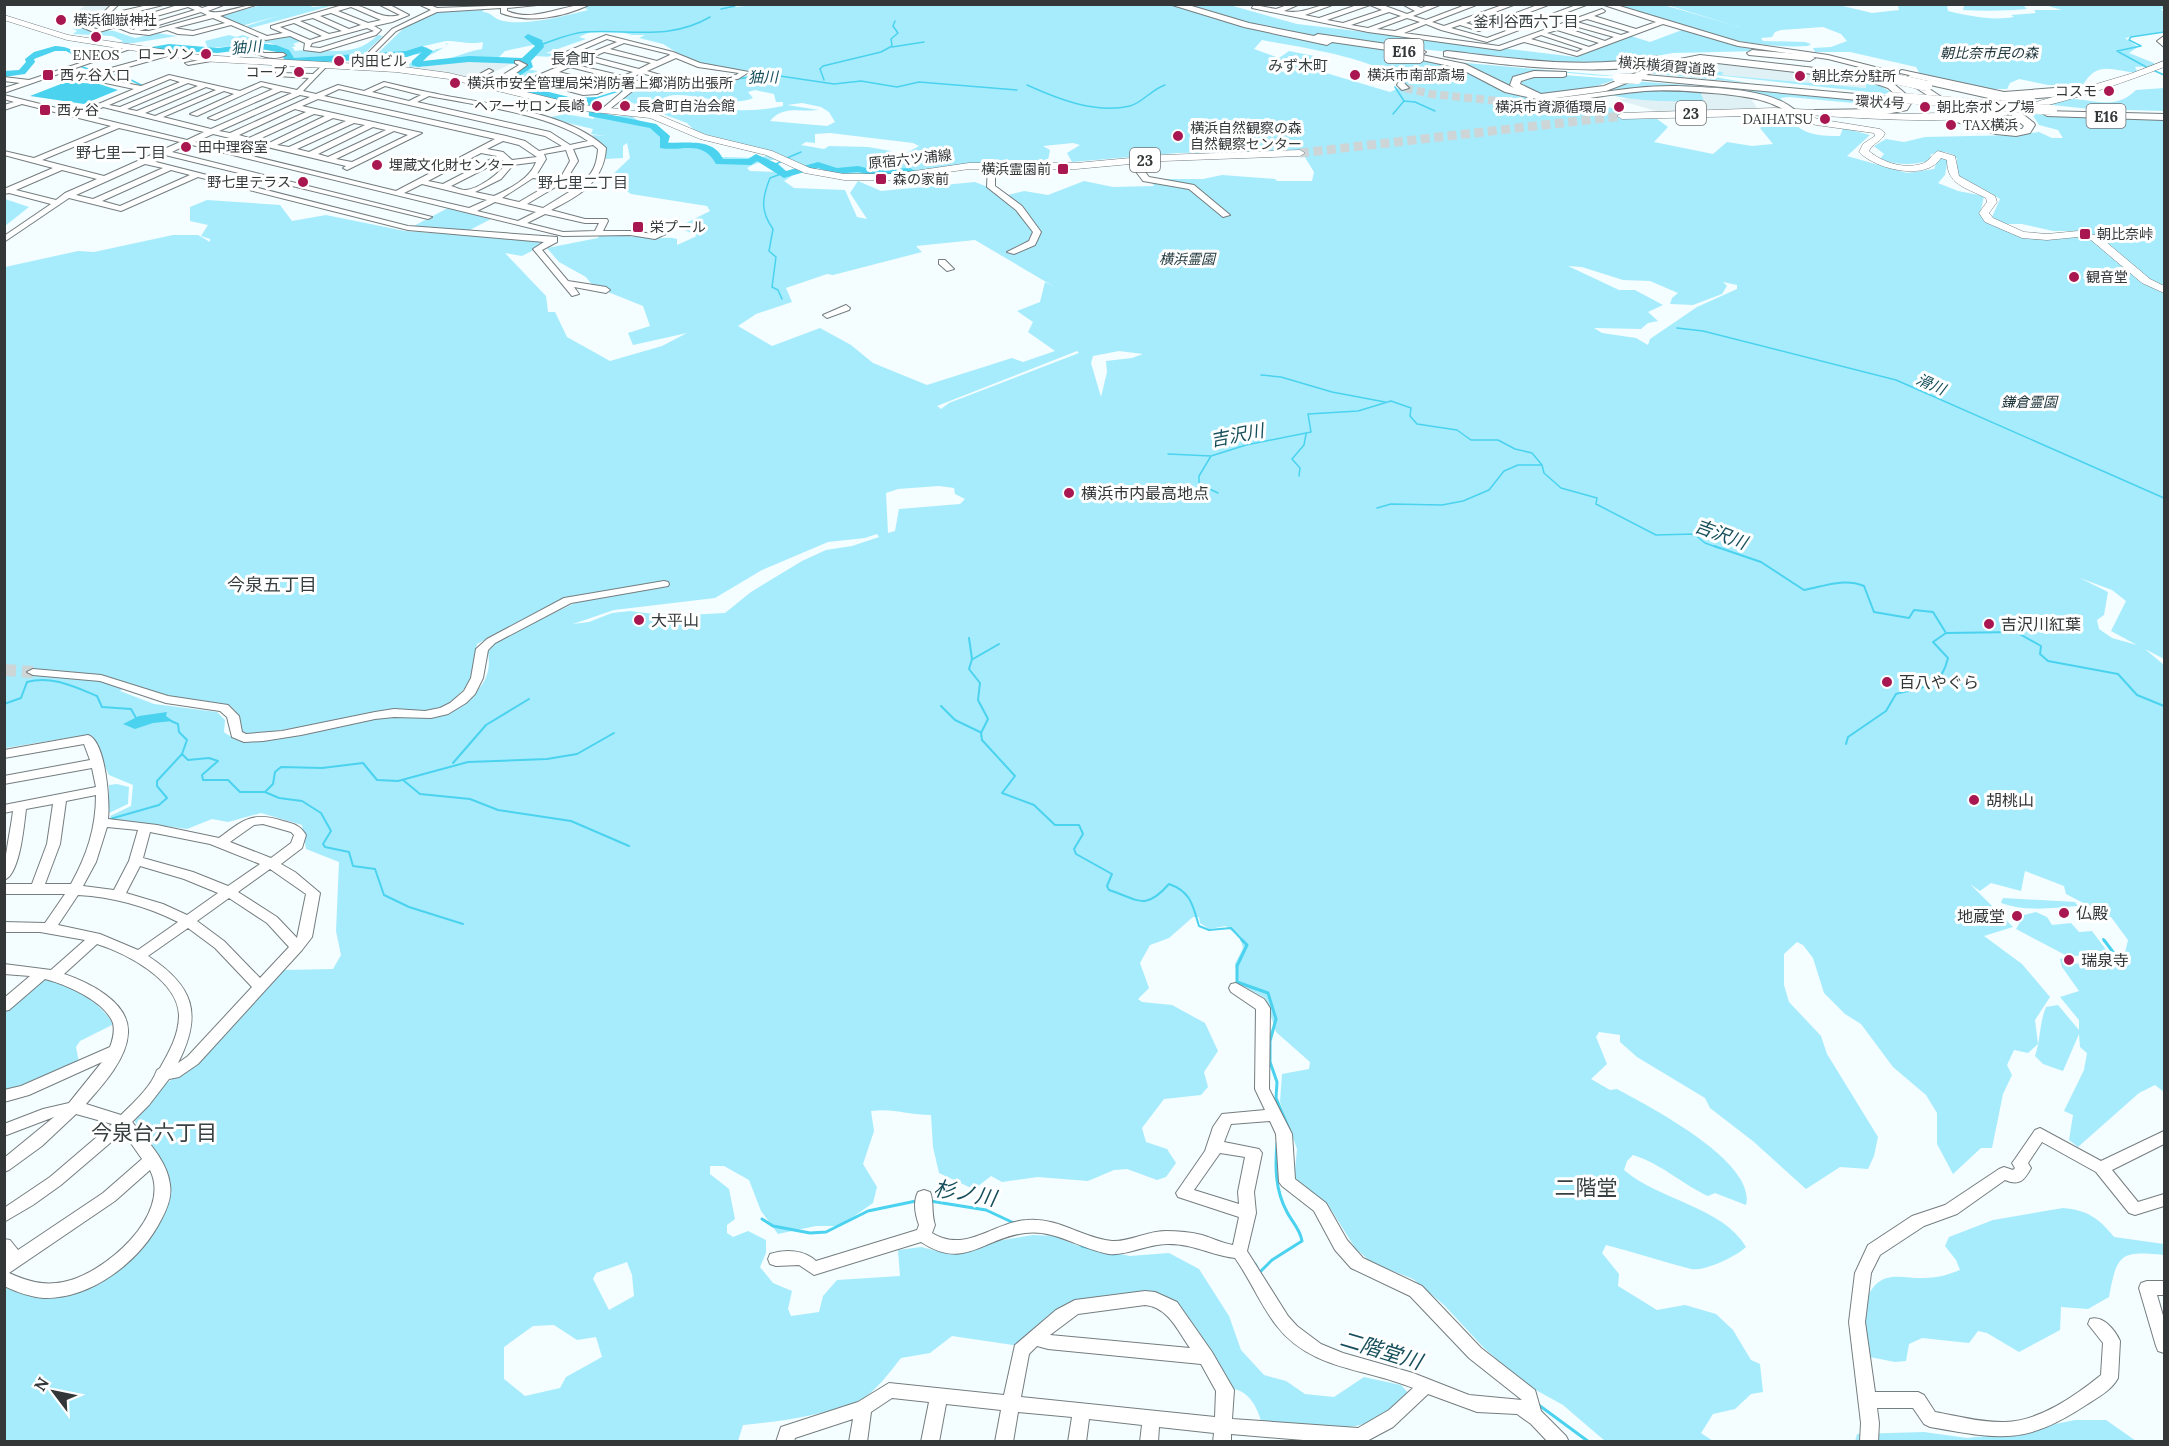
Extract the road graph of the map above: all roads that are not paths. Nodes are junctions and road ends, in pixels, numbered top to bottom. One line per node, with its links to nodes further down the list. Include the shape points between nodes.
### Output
1 (116, 4): 41 (street)
2 (164, 4): 42 (street, via 124,12)
3 (223, 4): 25 (street)
4 (256, 4): 33 (street)
5 (381, 4): 43 (street, via 406,15)
6 (421, 4): 26 (street)
7 (544, 4): 23 (street)
8 (588, 4): 23 (street, via 546,15 516,17 503,12)
9 (1173, 4): 91 (highway, 横浜横須賀道路 / E16, via 1296,36)
10 (1185, 4): 73 (highway, 横浜横須賀道路 / E16)
11 (1259, 4): 32 (street, via 1254,7)
12 (1297, 4): 32 (street)
13 (1334, 4): 27 (street); 35 (street)
14 (1370, 4): 27 (street); 28 (street)
15 (1404, 4): 31 (street)
16 (1440, 4): 31 (street)
17 (1476, 4): 29 (street); 46 (street)
18 (1513, 4): 29 (street)
19 (1548, 4): 37 (street)
20 (189, 5): 25 (street); 42 (street)
21 (353, 5): 30 (street); 43 (street)
22 (1583, 5): 24 (street); 38 (street)
23 (504, 8): 26 (street)
24 (1603, 8): 40 (street); 48 (street); 56 (street)
25 (202, 10): 33 (street); 62 (street)
26 (436, 10): 52 (street)
27 (1353, 10): 45 (street)
28 (1388, 10): 36 (street); 55 (street)
29 (1496, 10): 37 (street); 50 (street)
30 (333, 11): 34 (street); 54 (street)
31 (1421, 11): 36 (street)
32 (1274, 12): 35 (street)
33 (216, 16): 49 (street); 60 (street)
34 (314, 16): 44 (street); 63 (street)
35 (1296, 16): 45 (street)
36 (1407, 16): 46 (street); 61 (street)
37 (1515, 16): 50 (street, via 1479,29); 51 (street)
38 (1554, 16): 47 (street); 51 (street)
39 (4, 17): 84 (main road, 原宿六ツ浦線 / 23, via 56,35)
40 (1588, 17): 47 (street); 64 (street)
41 (105, 19): 53 (street); 53 (street, via 82,26 96,31)
42 (139, 19): 53 (street)
43 (387, 20): 52 (street); 54 (street)
44 (294, 21): 57 (street); 71 (street)
45 (1318, 21): 55 (street)
46 (1426, 22): 58 (street); 68 (street)
47 (1573, 22): 59 (street); 74 (street)
48 (1660, 22): 56 (street); 108 (street, via 1737,44 1828,57)
49 (232, 23): 60 (street, via 194,33); 65 (street)
50 (1460, 23): 58 (street)
51 (1535, 23): 66 (street)
52 (403, 24): 103 (street)
53 (117, 25): 62 (street)
54 (369, 26): 63 (street); 80 (street, via 378,30 352,43 320,50 306,49)
55 (1342, 26): 61 (street)
56 (1649, 26): 64 (street)
57 (274, 27): 65 (street); 67 (street)
58 (1445, 28): 70 (street); 75 (street)
59 (1558, 28): 69 (street); 81 (street)
60 (170, 29): 62 (street)
61 (1367, 30): 68 (street)
62 (130, 31)
63 (349, 31): 71 (street)
64 (1635, 31): 74 (street)
65 (255, 32): 67 (street, via 266,38)
66 (1508, 33): 70 (street, via 1487,40); 77 (street)
67 (291, 34): 80 (street)
68 (1392, 34): 75 (street)
69 (1543, 34): 77 (street); 85 (street)
70 (1464, 35): 79 (street)
71 (330, 37): 80 (street)
72 (632, 37): 78 (street)
73 (1318, 37): 92 (highway, via 1425,52 1590,65 1632,64 1685,54); 110 (highway, 横浜横須賀道路 / E16, via 1440,56)
74 (1620, 37): 81 (street)
75 (1420, 38): 79 (street)
76 (2164, 38): 82 (street, via 2160,41)
77 (1526, 40): 79 (street, via 1500,48); 85 (street, via 1572,54)
78 (624, 41): 86 (street); 90 (street); 93 (street, via 606,37 566,51)
79 (1447, 41)
80 (309, 42)
81 (1605, 43): 85 (street)
82 (2164, 45)
83 (246, 47): 87 (street)
84 (130, 48): 88 (main road, 原宿六ツ浦線 / 23); 117 (street)
85 (1589, 49)
86 (604, 50): 93 (street); 97 (street)
87 (257, 53): 89 (street, via 270,57); 96 (street)
88 (169, 54): 94 (main road, 原宿六ツ浦線 / 23); 122 (street, via 84,77)
89 (284, 55)
90 (676, 55): 97 (street); 101 (street)
91 (1411, 55): 92 (highway, via 1462,66 1508,90 1541,97 1606,87 1677,61); 110 (highway, 横浜横須賀道路 / E16)
92 (1739, 57): 102 (highway); 102 (highway); 110 (highway, via 1675,59 1612,83 1561,94 1526,92 1514,82 1534,74); 134 (highway, via 1700,61 1694,67 1715,76)
93 (587, 58): 100 (street); 106 (street)
94 (215, 60): 95 (street); 96 (main road, 原宿六ツ浦線 / 23)
95 (189, 63)
96 (270, 63): 99 (main road, 原宿六ツ浦線 / 23); 109 (street, via 279,75)
97 (658, 63): 106 (street)
98 (2164, 64): 121 (main road, 環状4号 / 23)
99 (325, 65): 103 (main road, 原宿六ツ浦線 / 23); 109 (street)
100 (569, 65): 107 (street); 113 (street)
101 (698, 65): 114 (street); 114 (street, via 745,72 738,77)
102 (1817, 66): 108 (highway); 108 (highway); 153 (highway, via 1883,82 1903,93 1908,103 1891,111)
103 (357, 67): 116 (main road, 原宿六ツ浦線 / 23, via 415,70)
104 (532, 67): 123 (street, via 520,65 504,78 507,85)
105 (489, 71): 116 (street)
106 (641, 71): 113 (street); 114 (street)
107 (552, 72): 120 (street); 124 (street, via 538,78 538,82)
108 (1885, 74): 121 (street, via 1887,69 2004,94); 128 (highway, bridge, via 2002,98); 152 (highway, bridge); 162 (street, via 1919,86)
109 (315, 76): 130 (street)
110 (1623, 76): 111 (highway, bridge)
111 (1641, 78): 134 (highway, 横浜横須賀道路 / E16); 137 (highway, 横浜横須賀道路 / E16)
112 (4, 79): 117 (street)
113 (624, 79): 119 (street); 120 (street)
114 (670, 79): 119 (street)
115 (187, 81): 118 (street); 122 (street, via 169,77); 146 (street)
116 (471, 81): 123 (main road, 原宿六ツ浦線 / 23)
117 (29, 82): 127 (street)
118 (206, 85): 125 (street); 154 (street)
119 (635, 85): 149 (street)
120 (606, 86): 124 (street, via 594,93)
121 (2094, 87): 128 (main road, 環状4号 / 23)
122 (142, 88): 142 (street)
123 (500, 88): 136 (main road, 原宿六ツ浦線 / 23)
124 (562, 88): 136 (street)
125 (224, 89): 129 (street); 147 (street)
126 (279, 89): 129 (street, via 264,83); 130 (street); 165 (street)
127 (4, 91)
128 (2076, 92): 152 (main road, 環状4号 / 23)
129 (241, 93): 155 (street)
130 (298, 93): 135 (street); 156 (street)
131 (365, 93): 132 (street, via 384,84); 135 (street, via 338,87); 138 (street)
132 (428, 94): 141 (street); 143 (street)
133 (4, 96): 139 (street)
134 (1874, 96): 137 (highway, 横浜横須賀道路 / E16)
135 (317, 97): 144 (street); 148 (street)
136 (541, 98): 149 (main road, 原宿六ツ浦線 / 23)
137 (1890, 98): 160 (highway, 横浜横須賀道路 / E16, bridge, via 2049,111)
138 (396, 100): 141 (street); 148 (street)
139 (22, 101): 145 (street); 158 (street)
140 (1508, 102): 151 (street, via 1559,102 1678,88 1747,94 1775,101)
141 (410, 103): 157 (street)
142 (102, 105): 146 (street); 158 (street)
143 (478, 105): 157 (street); 167 (street)
144 (295, 107): 150 (street); 166 (street)
145 (4, 108)
146 (121, 109): 154 (street)
147 (177, 110): 155 (street); 164 (street)
148 (375, 110): 168 (street); 171 (street)
149 (604, 110): 201 (main road, 原宿六ツ浦線 / 23, via 663,118 703,137 759,150 805,170 844,177 880,178)
150 (314, 111): 159 (street); 180 (street)
151 (1791, 111): 153 (main road, 環状4号 / 23); 161 (main road, 環状4号 / 23); 245 (main road, via 1812,121 1880,133 1864,149 1881,163 1919,167 1934,161 1938,154 1949,155 1955,178 1990,196 1992,202 1984,213 1989,220 2030,236 2079,234 2095,238 2146,281)
152 (2007, 111): 162 (main road, 環状4号 / 23); 163 (highway, via 2030,125 2016,133)
153 (1819, 112): 163 (main road, 環状4号 / 23)
154 (138, 113): 164 (street)
155 (194, 114): 165 (street)
156 (249, 114): 166 (street); 169 (street)
157 (459, 114): 171 (street); 174 (street)
158 (78, 115): 172 (street)
159 (333, 115): 168 (street); 183 (street)
160 (2164, 115)
161 (1622, 116)
162 (1966, 116): 163 (main road, 環状4号 / 23)
163 (1945, 117)
164 (157, 118): 173 (street); 176 (street)
165 (212, 118): 169 (street)
166 (268, 119): 178 (street)
167 (540, 119): 174 (street); 182 (street, via 582,132)
168 (354, 120): 170 (street); 186 (street)
169 (231, 123): 176 (street)
170 (373, 124): 175 (street); 191 (street)
171 (436, 124): 177 (street); 179 (street)
172 (119, 125): 173 (street); 196 (street)
173 (134, 128): 181 (street)
174 (521, 128): 179 (street); 185 (street, via 547,134)
175 (393, 129): 177 (street); 195 (street)
176 (212, 131): 178 (street); 181 (street)
177 (415, 134): 200 (street)
178 (231, 136): 180 (street)
179 (502, 139): 187 (street); 193 (street, via 522,143)
180 (250, 140): 183 (street)
181 (188, 142): 188 (street); 194 (street)
182 (596, 142): 185 (street); 212 (street, via 602,148 602,162)
183 (270, 145): 184 (street)
184 (280, 147): 186 (street); 194 (street)
185 (569, 147): 193 (street); 210 (street, via 574,161)
186 (290, 150): 191 (street)
187 (480, 150): 192 (street); 211 (street)
188 (164, 152): 197 (street); 204 (street)
189 (4, 153): 196 (street)
190 (1300, 153): 198 (main road, 原宿六ツ浦線 / 23)
191 (310, 155): 195 (street)
192 (503, 156): 199 (street); 213 (street)
193 (540, 156): 199 (street); 206 (street)
194 (257, 158): 204 (street); 207 (street)
195 (329, 159): 200 (street)
196 (34, 161): 202 (street)
197 (144, 161): 203 (street); 208 (street)
198 (1132, 161): 201 (main road, 原宿六ツ浦線 / 23, via 1076,166); 229 (street, via 1146,179 1191,187)
199 (510, 162): 217 (street, via 508,169)
200 (353, 165): 207 (street)
201 (991, 165): 240 (street, via 991,187 1019,208 1037,232 1032,243)
202 (60, 168): 208 (street); 215 (street)
203 (170, 168): 205 (street); 221 (street)
204 (234, 169): 209 (street); 214 (street)
205 (196, 174): 209 (street); 221 (street, via 121,209)
206 (534, 176): 210 (street); 220 (street)
207 (331, 177): 214 (street); 216 (street)
208 (105, 179): 218 (street)
209 (213, 179): 219 (street)
210 (563, 179): 212 (street); 225 (street)
211 (420, 181): 213 (street); 216 (street)
212 (588, 182): 227 (street)
213 (445, 186): 217 (street)
214 (311, 188): 219 (street); 223 (street)
215 (7, 191): 222 (street)
216 (398, 192): 223 (street); 224 (street)
217 (469, 192): 220 (street)
218 (68, 195): 221 (street); 222 (street)
219 (290, 198): 228 (street)
220 (495, 199): 225 (street); 226 (street)
221 (94, 202)
222 (58, 203): 238 (street)
223 (375, 204): 228 (street); 230 (street)
224 (450, 205): 226 (street); 230 (street)
225 (520, 205): 227 (street)
226 (470, 211): 231 (street)
227 (544, 211): 232 (street); 235 (street, via 604,221)
228 (354, 215): 233 (street)
229 (1226, 215)
230 (428, 217): 233 (street)
231 (497, 218): 232 (street); 234 (street)
232 (520, 223): 237 (street)
233 (408, 228): 234 (street)
234 (469, 233): 239 (street)
235 (598, 233): 236 (street, via 655,237); 237 (street)
236 (664, 233)
237 (563, 234): 239 (street)
238 (4, 240)
239 (554, 240): 243 (street, via 537,249)
240 (1011, 252)
241 (942, 262): 242 (street)
242 (950, 269)
243 (567, 283): 244 (street); 246 (street)
244 (606, 290)
245 (2164, 290)
246 (575, 294)
247 (846, 309): 248 (street)
248 (827, 315)
249 (664, 584): 250 (street, via 568,600 491,641 482,649 478,680 473,688 454,705 432,714 388,714 244,738 236,734 233,716 224,708 180,703 92,676)
250 (33, 672)
251 (4, 754): 252 (street, via 88,739)
252 (97, 764): 253 (street); 254 (street)
253 (4, 780)
254 (103, 790): 255 (street); 258 (street)
255 (60, 798): 256 (street); 264 (street, via 53,850)
256 (20, 806): 257 (street); 263 (street, via 15,847)
257 (4, 809)
258 (101, 822): 259 (street); 266 (street, via 91,861)
259 (145, 827): 260 (street); 261 (street)
260 (221, 843): 262 (street); 262 (street, via 258,818 296,829 300,835 297,845)
261 (136, 861): 267 (street, via 180,872); 268 (street)
262 (270, 865): 267 (street); 273 (street, via 313,893 305,938)
263 (4, 876)
264 (38, 888): 265 (street); 266 (street)
265 (4, 889)
266 (78, 889): 268 (street); 271 (street)
267 (229, 892): 269 (street); 273 (street, via 270,918)
268 (119, 894): 269 (street)
269 (188, 921): 274 (street); 277 (street, via 225,949)
270 (4, 927): 271 (street)
271 (48, 929): 272 (street)
272 (95, 939): 274 (street); 276 (street)
273 (297, 947): 277 (street)
274 (139, 956): 281 (street, via 165,975 185,1009 181,1040)
275 (4, 969): 276 (street)
276 (48, 974): 279 (street); 280 (street, via 91,993 114,1012 122,1028)
277 (261, 987): 281 (street, via 193,1060 174,1073)
278 (1236, 988): 284 (street, via 1263,1008 1262,1089)
279 (4, 1006)
280 (116, 1050): 282 (street); 283 (street)
281 (162, 1074): 285 (street)
282 (4, 1096)
283 (74, 1108): 285 (street); 286 (street); 290 (street)
284 (1276, 1115): 288 (street, via 1227,1118 1220,1126); 313 (street, via 1285,1138 1287,1182 1320,1208 1341,1245 1357,1263 1416,1291 1475,1353 1529,1395)
285 (123, 1123): 289 (street); 295 (street, via 72,1169)
286 (4, 1130)
287 (2164, 1137): 291 (street)
288 (1215, 1146): 294 (street, via 1254,1153 1246,1192); 294 (street, via 1184,1194)
289 (151, 1160): 300 (street, via 109,1197); 301 (street, via 162,1180 161,1205 127,1256 79,1284 52,1291 30,1290)
290 (4, 1166)
291 (2101, 1168): 293 (street, via 2135,1209); 309 (street, via 2040,1134 2020,1163 2023,1168 2016,1178 2004,1173 1951,1209 1917,1221 1874,1250 1863,1273 1857,1322)
292 (924, 1196): 296 (street, via 927,1225)
293 (2164, 1200)
294 (1248, 1213): 298 (street)
295 (4, 1216)
296 (923, 1235): 298 (street, via 937,1246 957,1249 1025,1226 1065,1229 1085,1242 1112,1248 1152,1238 1179,1238); 299 (street, via 814,1268 802,1258)
297 (4, 1245): 300 (street)
298 (1243, 1256): 307 (street, via 1287,1325 1309,1346 1336,1360)
299 (776, 1259)
300 (11, 1264)
301 (4, 1278)
302 (2164, 1288): 305 (street, via 2147,1288)
303 (2096, 1324): 309 (street, via 2112,1341 2109,1378 2084,1398 2019,1429 1987,1430 1930,1419 1918,1400)
304 (1037, 1339): 306 (street); 306 (street, via 1076,1307 1155,1299 1171,1307); 310 (street, via 1021,1350 1018,1357)
305 (2164, 1346)
306 (1206, 1356): 315 (street, via 1225,1390)
307 (1425, 1386): 313 (street, via 1477,1404 1520,1406); 315 (street, via 1377,1430 1359,1436)
308 (939, 1396): 310 (street); 311 (street, via 889,1390); 318 (street)
309 (1867, 1400): 323 (street)
310 (1011, 1403): 312 (street); 319 (street)
311 (863, 1408): 316 (street, via 787,1433); 317 (street)
312 (1081, 1411): 314 (street); 320 (street)
313 (1533, 1414): 322 (street)
314 (1151, 1418): 315 (street); 321 (street)
315 (1222, 1434)
316 (785, 1442)
317 (858, 1442)
318 (930, 1442)
319 (1004, 1442)
320 (1077, 1442)
321 (1149, 1442)
322 (1560, 1442)
323 (1869, 1442)

